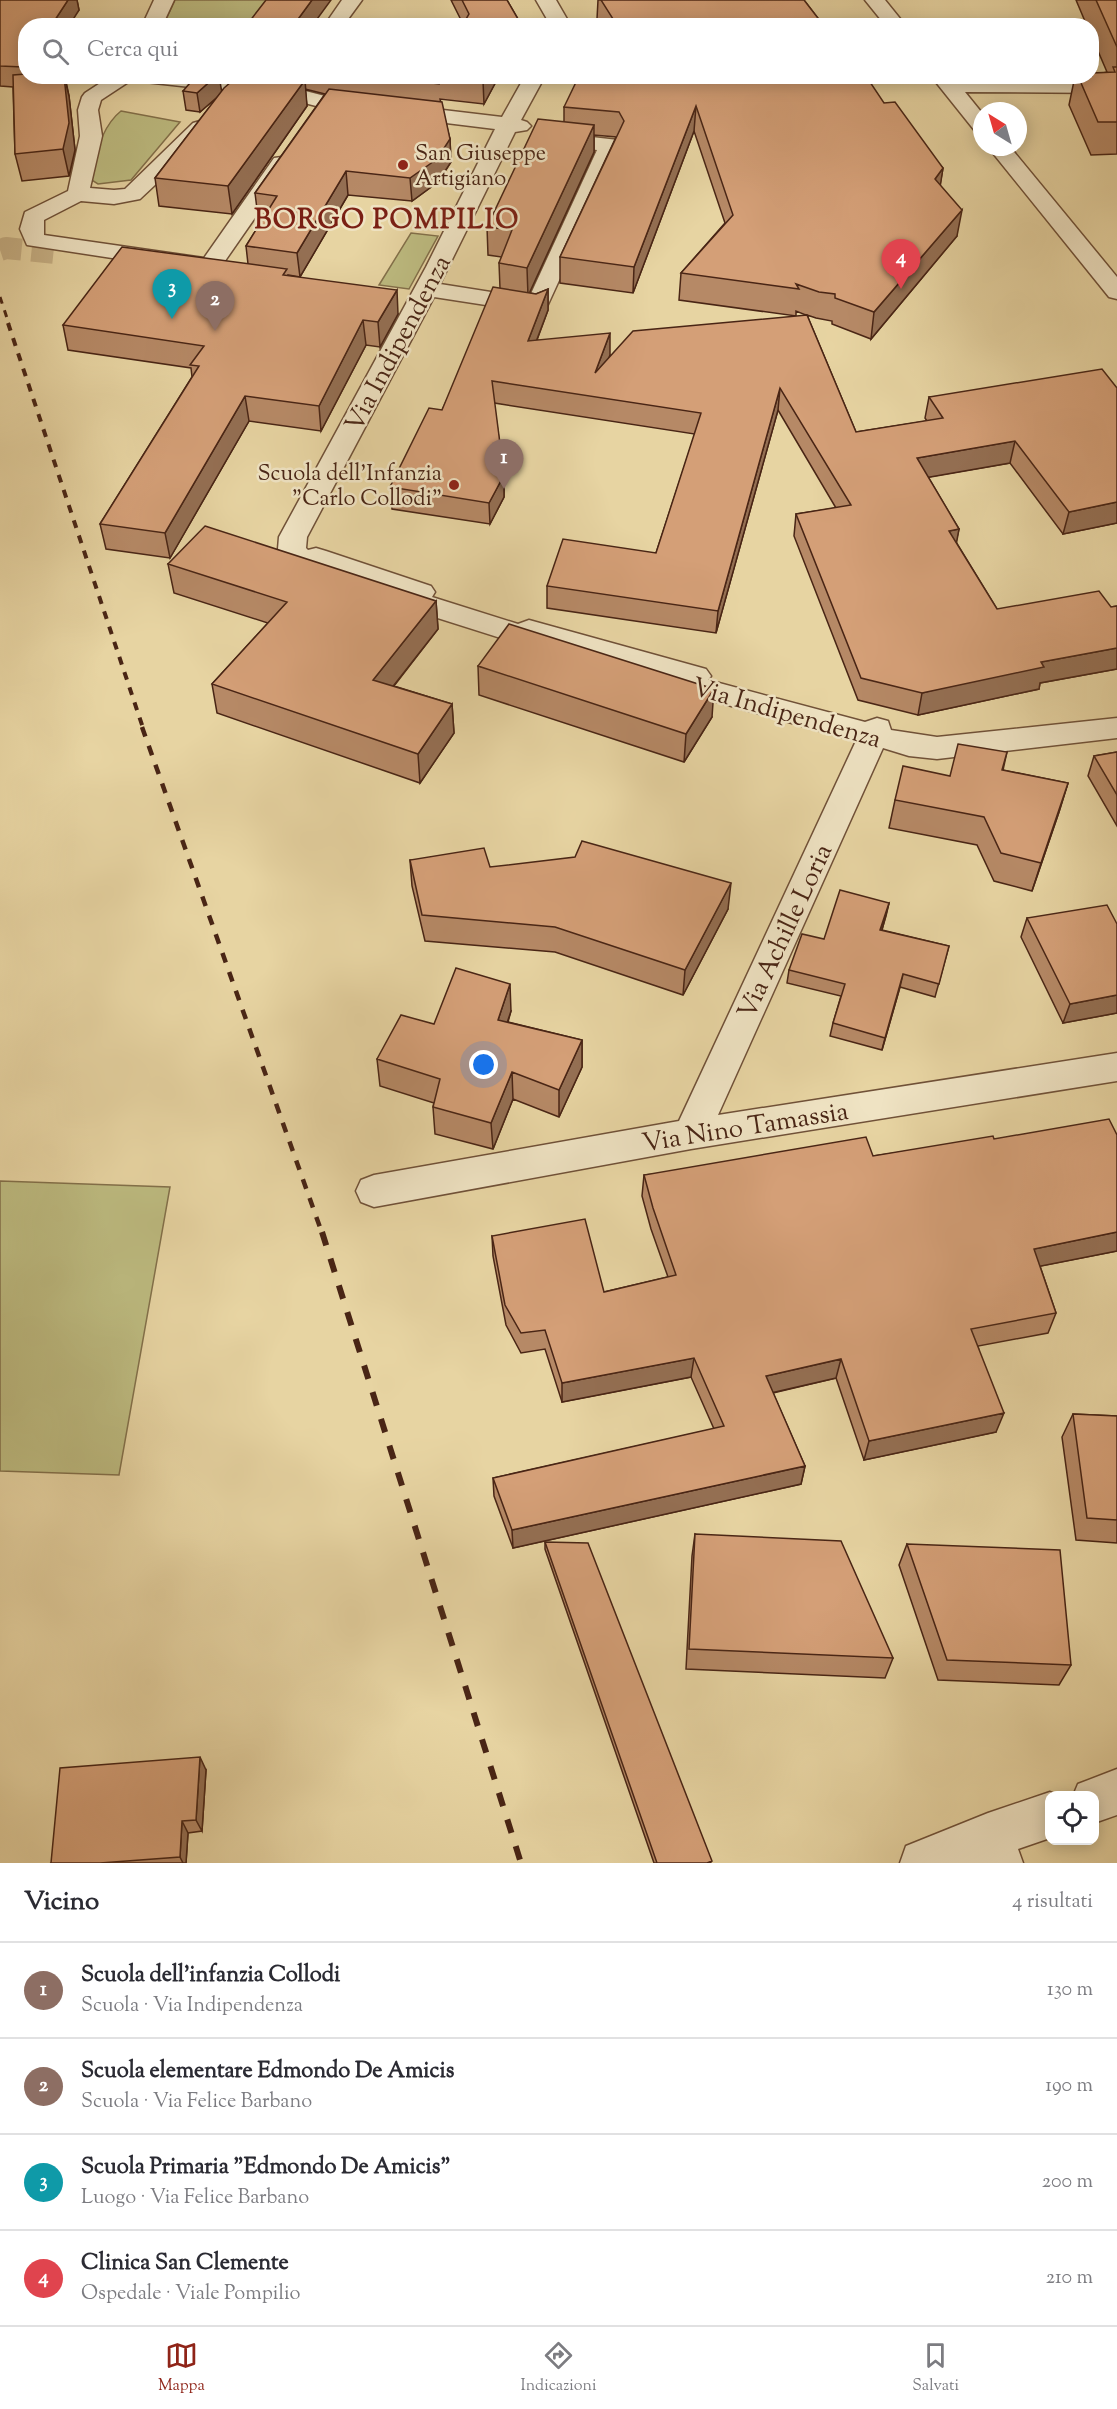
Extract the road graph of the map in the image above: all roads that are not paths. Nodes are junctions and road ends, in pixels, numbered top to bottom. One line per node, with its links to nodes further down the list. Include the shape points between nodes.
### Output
1 (164, 0): 6 (street)
2 (352, 0): 7 (street)
3 (536, 0): 8 (street)
4 (546, 0): 9 (street)
5 (875, 0): 10 (street)
6 (156, 18)
7 (339, 18)
8 (546, 18)
9 (556, 18)
10 (890, 18)
11 (113, 84): 26 (street, via 92,97 88,110 92,136)
12 (210, 84): 19 (street)
13 (288, 84): 19 (street); 20 (street)
14 (532, 84): 23 (street, Via Indipendenza)
15 (541, 84): 23 (street, Via Indipendenza)
16 (947, 84): 21 (street)
17 (1031, 84): 18 (street)
18 (1117, 87)
19 (243, 88): 26 (street, via 132,194)
20 (324, 102): 22 (street); 23 (street)
21 (973, 116)
22 (310, 122)
23 (515, 129): 30 (street, Via Indipendenza); 30 (street, via 610,146 537,306)
24 (297, 141): 28 (street)
25 (1006, 156): 29 (street)
26 (78, 194): 28 (street, via 33,216 31,229 35,240)
27 (55, 253): 28 (street)
28 (216, 272)
29 (1117, 292)
30 (418, 297): 33 (street, Via Indipendenza, via 304,546 319,559 532,630)
31 (1117, 716): 33 (street, Via Indipendenza, via 935,737)
32 (1117, 728): 33 (street, Via Indipendenza, via 937,748 909,745)
33 (874, 732): 35 (street, Via Achille Loria)
34 (1117, 1067): 35 (street, Via Nino Tamassia)
35 (691, 1134): 36 (street, Via Nino Tamassia)
36 (374, 1191)
37 (1117, 1792): 38 (street)
38 (1099, 1799)
39 (1045, 1818): 40 (street)
40 (994, 1849): 41 (street)
41 (923, 1863)

